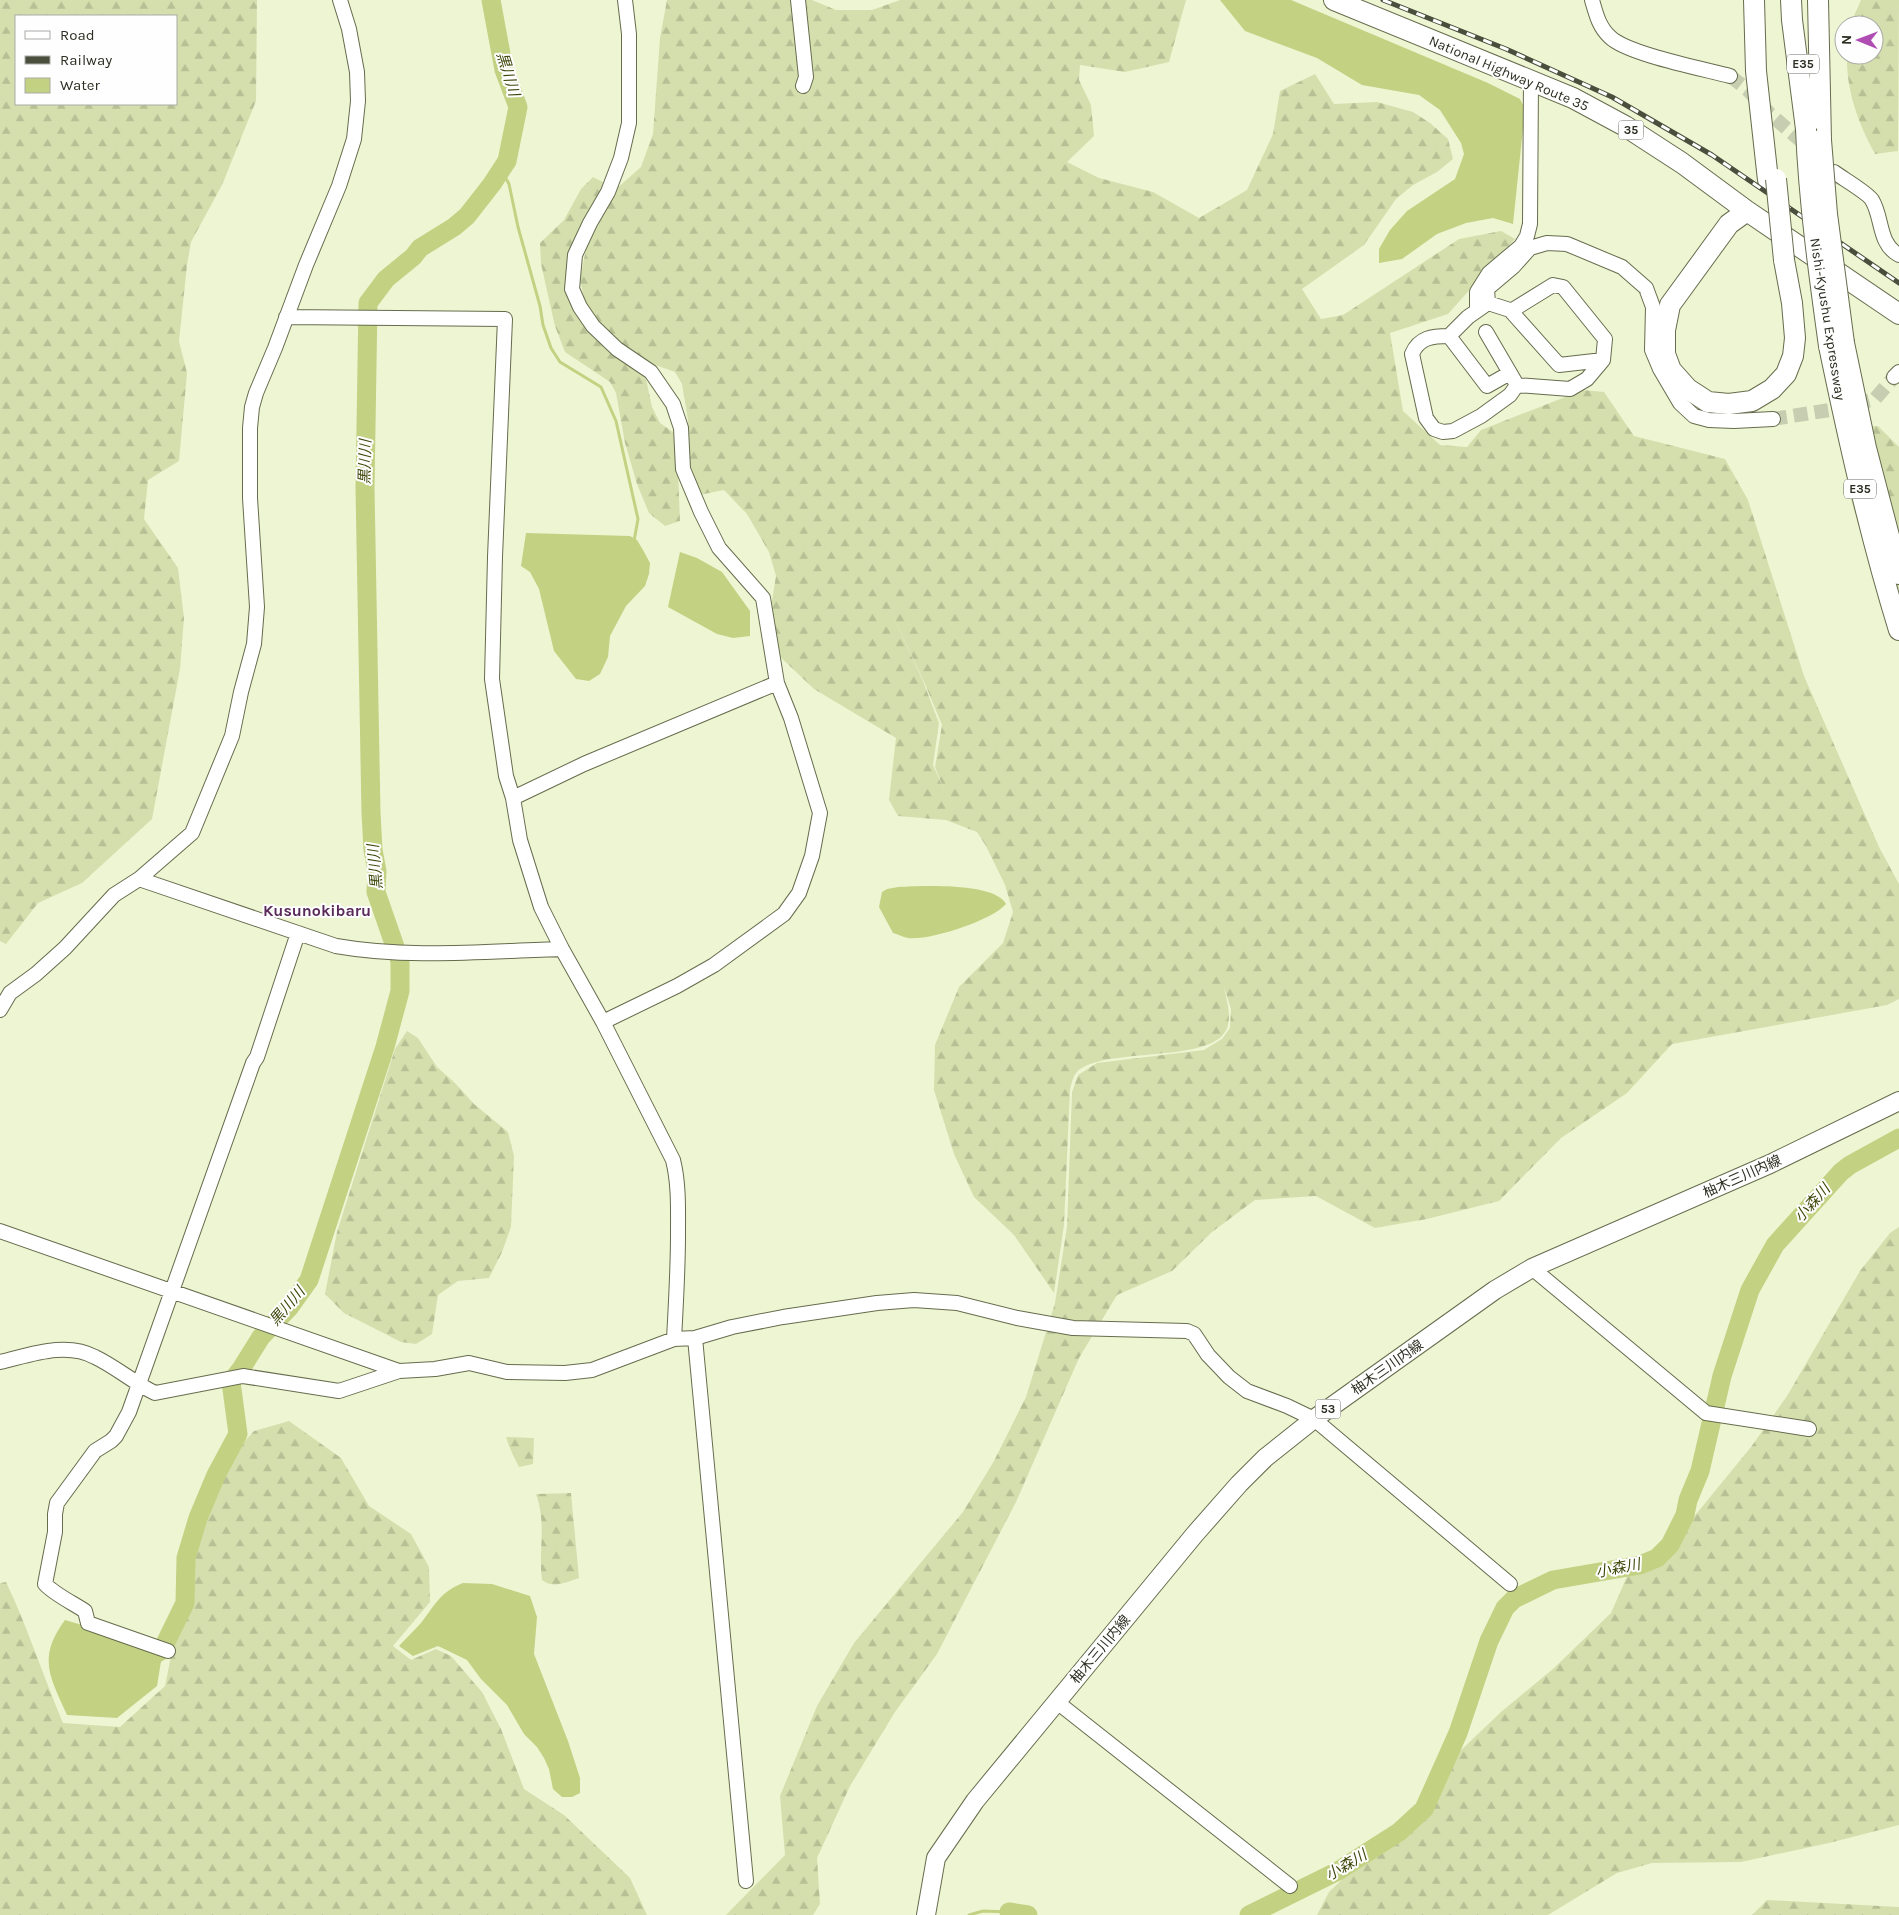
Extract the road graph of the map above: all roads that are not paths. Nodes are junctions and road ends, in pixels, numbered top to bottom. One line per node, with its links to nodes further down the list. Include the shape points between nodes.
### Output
1 (340, 0): 22 (street, via 357,72 354,138 339,186)
2 (625, 0): 31 (street, via 629,34 629,123 621,158 608,192 575,255 572,289 593,326 617,349 651,372 674,404 681,428 683,469 701,512 719,548 763,598)
3 (798, 0): 13 (street, via 806,78)
4 (1334, 0): 12 (highway, National Highway Route 35 / 35)
5 (1592, 0): 11 (street, via 1599,23 1611,38 1630,49)
6 (1754, 0): 16 (highway, via 1756,71)
7 (1767, 0): 16 (highway)
8 (1791, 0): 14 (highway)
9 (1803, 0): 14 (highway, Nishi-Kyushu Expressway / E35, via 1803,66)
10 (1818, 0): 14 (highway, Nishi-Kyushu Expressway / E35)
11 (1730, 76)
12 (1531, 80): 17 (highway, National Highway Route 35 / 35, via 1625,126); 19 (street, via 1529,230 1521,246 1489,273 1477,292)
13 (803, 86)
14 (1813, 134): 25 (highway, Nishi-Kyushu Expressway / E35, bridge, via 1808,178 1820,281)
15 (1834, 172): 18 (street, via 1872,199 1884,239 1891,251)
16 (1772, 180): 17 (highway, bridge, via 1780,260 1792,303 1793,356 1786,374 1772,389 1752,401 1708,402 1688,389 1671,370 1665,354 1670,305 1729,224)
17 (1747, 210): 21 (highway, National Highway Route 35 / 35)
18 (1899, 255)
19 (1483, 307): 20 (street); 24 (street); 28 (street, via 1487,290 1530,248 1547,243 1567,244 1622,268 1646,288 1653,307 1652,350 1671,390 1694,416 1734,421)
20 (1511, 312): 26 (street, via 1559,365); 26 (street, via 1553,285 1562,287 1605,339)
21 (1899, 314)
22 (286, 317): 32 (street, via 505,319 492,679 506,776); 33 (street, via 252,407 250,498 257,607 254,644 232,736 192,833)
23 (1486, 332): 27 (street)
24 (1449, 336): 27 (street, via 1487,386); 27 (street, via 1422,340 1412,354 1426,418 1434,430 1453,431 1481,416 1510,394)
25 (1837, 344): 29 (highway, Nishi-Kyushu Expressway / E35); 30 (highway, Nishi-Kyushu Expressway / E35, via 1851,452)
26 (1603, 360): 27 (street, via 1587,379 1570,389)
27 (1514, 379)
28 (1773, 419)
29 (1899, 574)
30 (1899, 630)
31 (777, 683): 32 (street, via 584,764); 37 (street, via 820,814 812,856 799,893 784,914 714,964)
32 (513, 798): 35 (street, via 520,840 538,898)
33 (139, 879): 34 (street); 36 (street, via 114,895 58,955 10,993)
34 (298, 934): 35 (street, via 368,952); 41 (street)
35 (562, 949): 37 (street)
36 (0, 1010)
37 (603, 1022): 43 (street, via 673,1160 678,1198)
38 (1899, 1101): 40 (main road, 柚木三川内線 / 53, via 1770,1164)
39 (0, 1231): 41 (street)
40 (1532, 1268): 47 (main road, 柚木三川内線 / 53, via 1495,1290); 48 (street, via 1706,1413)
41 (172, 1291): 45 (street); 46 (street)
42 (695, 1338): 43 (street); 47 (street, via 783,1317 914,1300 958,1303 1073,1328 1187,1331 1194,1334 1228,1377 1247,1391); 52 (street)
43 (674, 1339): 45 (street, via 592,1370 507,1372 468,1363)
44 (0, 1362): 46 (street, via 52,1350 76,1351 93,1356)
45 (399, 1371): 46 (street, via 339,1391 243,1376 155,1393)
46 (138, 1383): 50 (street, via 129,1412 116,1436 95,1451 57,1503 45,1584 85,1611 88,1623)
47 (1314, 1419): 49 (street); 51 (main road, 柚木三川内線 / 53, via 1238,1484)
48 (1809, 1429)
49 (1510, 1584)
50 (168, 1651)
51 (1057, 1702): 53 (street); 54 (main road, 柚木三川内線 / 53, via 975,1802 936,1858)
52 (746, 1881)
53 (1290, 1886)
54 (926, 1912)

